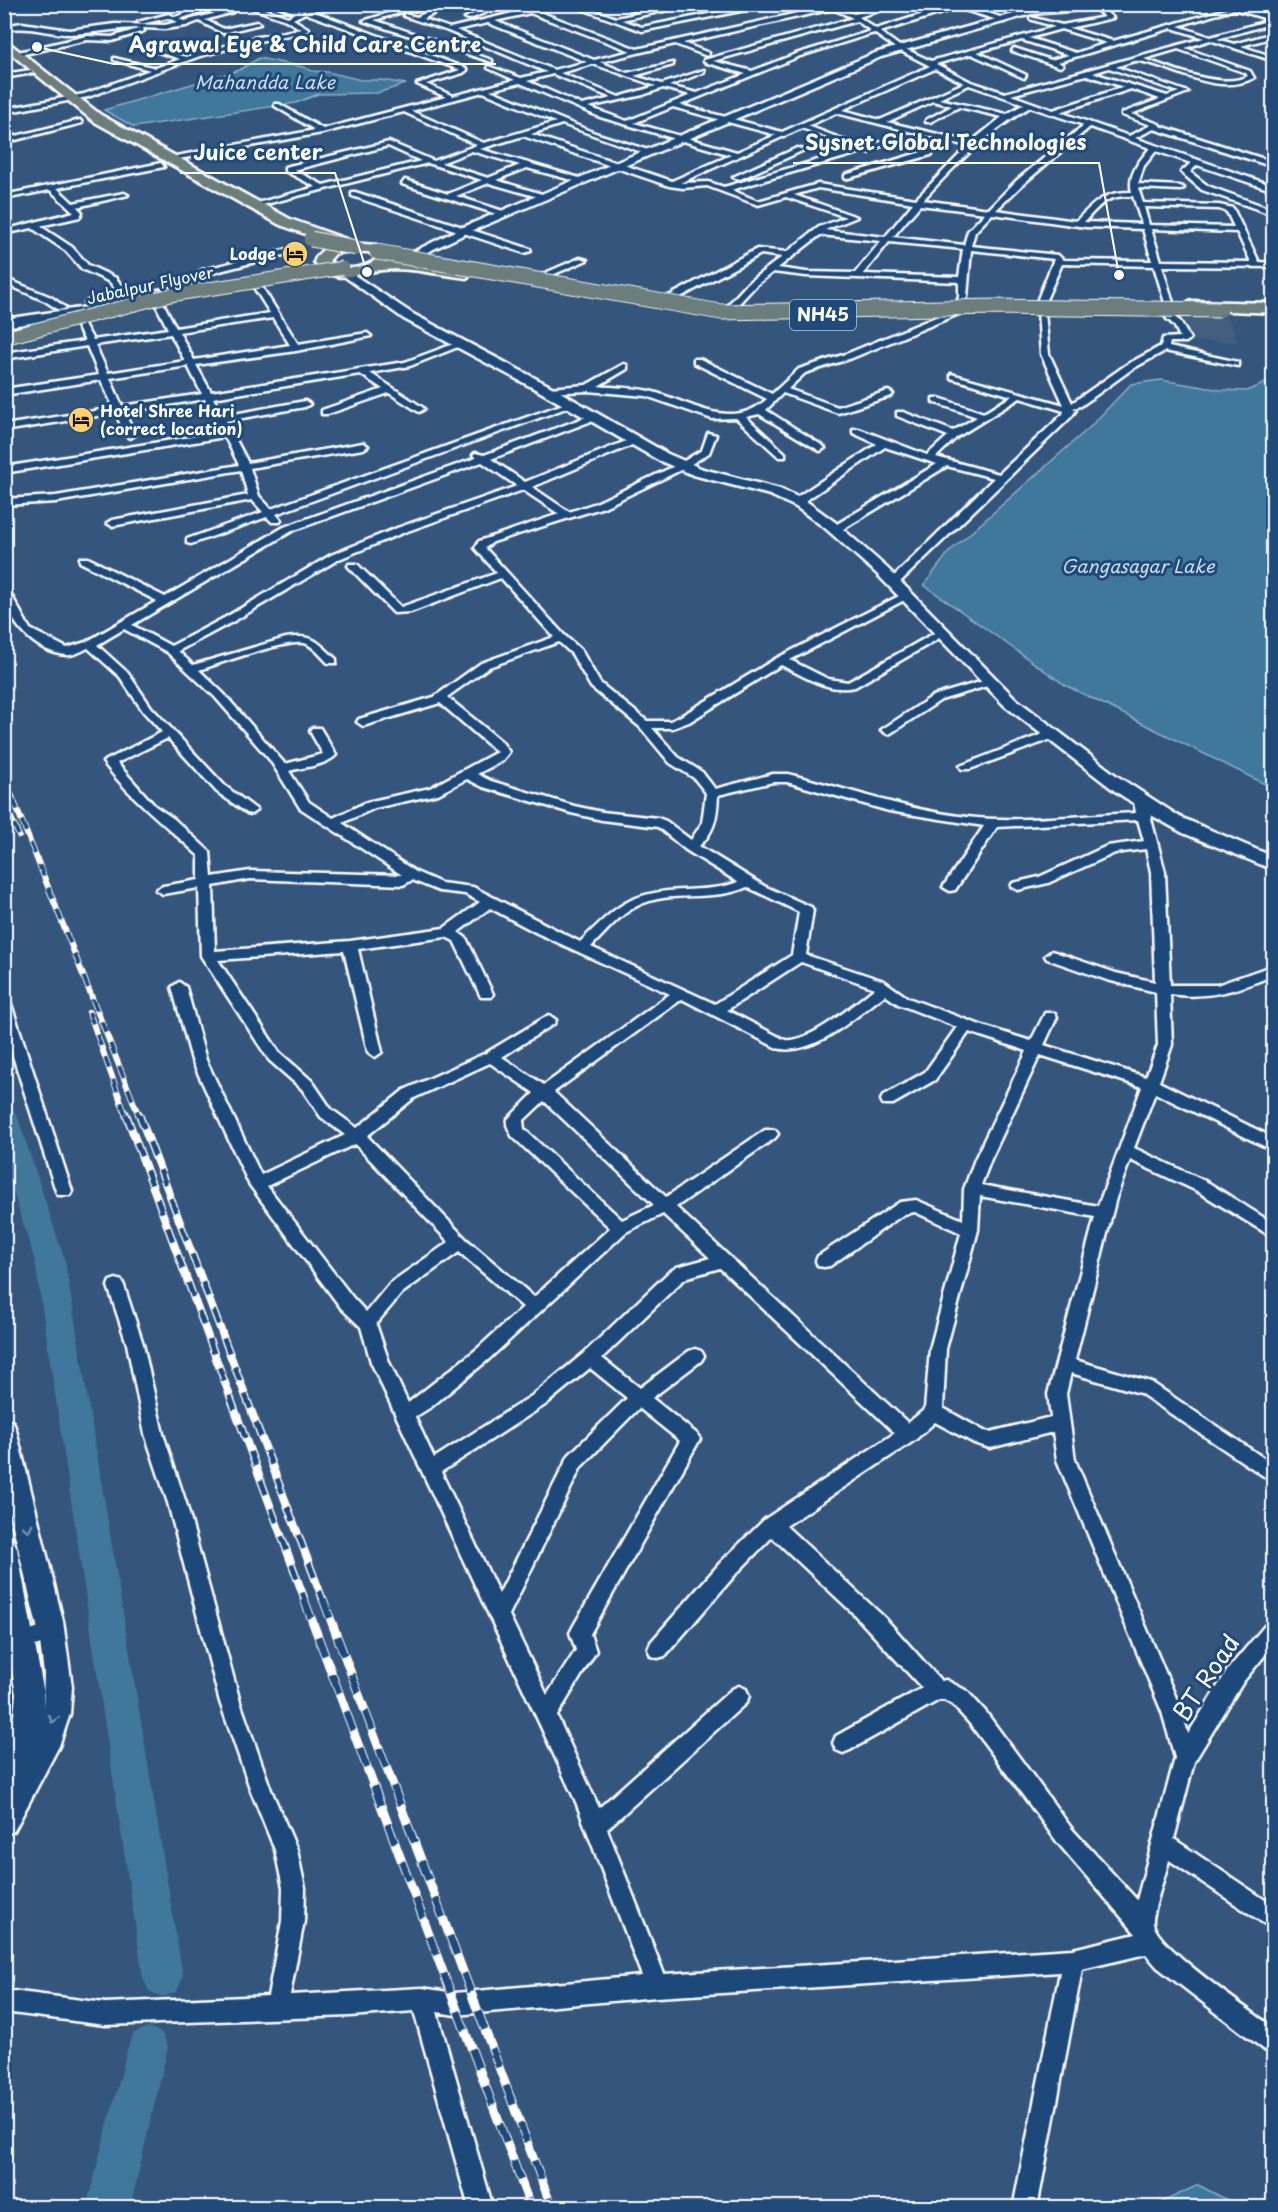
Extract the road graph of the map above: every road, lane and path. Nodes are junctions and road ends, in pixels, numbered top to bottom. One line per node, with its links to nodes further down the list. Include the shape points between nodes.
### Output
1 (243, 4): 42 (street)
2 (276, 4): 30 (street)
3 (334, 4): 30 (street)
4 (406, 4): 22 (street)
5 (502, 4): 34 (street)
6 (560, 4): 28 (street)
7 (571, 4): 44 (street)
8 (621, 4): 33 (street)
9 (693, 4): 33 (street)
10 (826, 4): 25 (street)
11 (848, 4): 25 (street)
12 (896, 4): 38 (street)
13 (1005, 4): 31 (street)
14 (1029, 4): 37 (street)
15 (1156, 4): 21 (street)
16 (1221, 4): 26 (street)
17 (217, 5): 39 (street); 41 (street, via 230,12)
18 (450, 5): 23 (street); 32 (street)
19 (767, 5): 24 (street); 44 (street, via 642,30)
20 (961, 5): 31 (street); 60 (street)
21 (1096, 7): 37 (street); 54 (street, via 1110,18)
22 (415, 8): 32 (street); 43 (street)
23 (460, 8)
24 (777, 8)
25 (834, 8): 36 (street); 38 (street)
26 (1232, 8): 46 (street); 53 (street)
27 (469, 11): 34 (street)
28 (531, 11): 47 (street); 78 (street)
29 (786, 11): 36 (street)
30 (302, 12): 42 (street); 52 (street)
31 (978, 12): 45 (street)
32 (432, 13): 40 (street)
33 (647, 13): 44 (street)
34 (478, 14): 57 (street)
35 (406, 15): 40 (street)
36 (796, 15): 50 (street)
37 (1036, 15): 45 (street); 54 (street)
38 (856, 17): 60 (street); 63 (street)
39 (175, 18): 48 (street); 51 (street, via 158,17)
40 (417, 19): 57 (street)
41 (201, 20): 48 (street); 58 (street, via 221,31)
42 (288, 20): 66 (street, via 309,29)
43 (367, 20): 52 (street); 107 (street, via 490,64)
44 (614, 20)
45 (1004, 20): 76 (street)
46 (1274, 20): 65 (street)
47 (489, 21): 57 (street); 91 (street)
48 (186, 24): 56 (street)
49 (258, 24): 58 (street)
50 (752, 24): 59 (street); 68 (street)
51 (129, 26): 55 (street, via 69,32 22,25); 56 (street)
52 (346, 26): 115 (street, via 463,69 420,84)
53 (1172, 26): 65 (street); 69 (street)
54 (1062, 27): 64 (street); 69 (street)
55 (4, 28)
56 (151, 28): 77 (street, via 112,39 87,38)
57 (447, 29): 101 (street)
58 (231, 30): 66 (street)
59 (771, 31)
60 (876, 32): 75 (street); 76 (street)
61 (780, 34): 63 (street)
62 (1274, 35): 71 (street)
63 (789, 37): 67 (street); 103 (street, via 706,61)
64 (1023, 38): 79 (street); 82 (street)
65 (1212, 38): 71 (street); 72 (street)
66 (253, 40): 87 (street)
67 (800, 41)
68 (675, 42): 74 (street); 81 (street)
69 (1112, 43): 82 (street)
70 (811, 44): 75 (street)
71 (1234, 46): 88 (street)
72 (1177, 47): 85 (street); 85 (street, via 1248,72 1252,77 1242,82 1206,80)
73 (151, 48): 87 (street)
74 (650, 48): 78 (street); 83 (street)
75 (822, 48): 103 (street)
76 (899, 48): 95 (street); 131 (street)
77 (8, 51): 100 (highway); 114 (highway)
78 (638, 51): 91 (street)
79 (973, 52): 89 (street); 95 (street)
80 (1013, 53): 90 (street)
81 (707, 54)
82 (1074, 54): 90 (street)
83 (676, 57)
84 (1002, 58): 89 (street)
85 (1135, 58): 94 (street)
86 (116, 59): 98 (street)
87 (186, 59): 98 (street)
88 (1274, 59)
89 (991, 61): 97 (street)
90 (1047, 61): 93 (street); 102 (street)
91 (593, 62): 101 (street); 104 (street)
92 (671, 64): 104 (street)
93 (1026, 64)
94 (1107, 65): 102 (street); 118 (street, via 1185,92)
95 (931, 66): 108 (street); 127 (street)
96 (1017, 66): 97 (street)
97 (1008, 68): 106 (street)
98 (156, 70): 114 (street, via 91,94)
99 (702, 71): 109 (street)
100 (31, 72): 105 (street); 114 (highway)
101 (553, 72): 107 (street); 116 (street)
102 (1084, 72): 110 (street); 113 (street)
103 (751, 73): 112 (street)
104 (627, 75): 109 (street)
105 (4, 76)
106 (1024, 76)
107 (520, 80): 111 (street); 124 (street)
108 (969, 83): 113 (street); 117 (street)
109 (663, 86): 112 (street); 116 (street)
110 (1132, 87): 118 (street); 128 (street)
111 (483, 90): 115 (street); 133 (street)
112 (697, 95): 121 (street)
113 (1002, 96): 123 (street)
114 (63, 98): 119 (street); 126 (street); 130 (highway)
115 (451, 98): 125 (street)
116 (619, 99): 124 (street)
117 (932, 99): 122 (street); 134 (street)
118 (1168, 99): 138 (street, via 1124,114 1156,124)
119 (4, 104)
120 (278, 105): 139 (street)
121 (673, 105): 131 (street); 135 (street)
122 (958, 105): 129 (street); 132 (street)
123 (1028, 105): 128 (street); 129 (street)
124 (581, 107): 135 (street)
125 (404, 110): 139 (street); 154 (street)
126 (4, 111)
127 (836, 111): 134 (street); 137 (street)
128 (1051, 113): 136 (street)
129 (1009, 117): 153 (street)
130 (83, 118): 148 (street); 168 (highway); 215 (highway)
131 (726, 119): 143 (street); 144 (street)
132 (928, 121)
133 (562, 122): 141 (street); 151 (street)
134 (881, 122): 145 (street)
135 (628, 123): 140 (street)
136 (1088, 125): 147 (street); 205 (street, via 1018,183)
137 (802, 126): 143 (street); 159 (street)
138 (1155, 127): 147 (street); 163 (street)
139 (322, 130): 168 (street)
140 (652, 130): 142 (street); 144 (street)
141 (522, 133): 154 (street); 164 (street)
142 (642, 134)
143 (783, 135): 149 (street)
144 (681, 138): 160 (street); 162 (street)
145 (946, 138): 153 (street); 172 (street, via 928,153)
146 (631, 139): 151 (street)
147 (1129, 140): 156 (street)
148 (4, 141)
149 (769, 141): 152 (street); 162 (street)
150 (893, 141): 159 (street)
151 (621, 143): 160 (street); 164 (street)
152 (779, 144)
153 (974, 145): 201 (street)
154 (484, 146): 157 (street)
155 (789, 147): 158 (street)
156 (1155, 148): 170 (street); 192 (street, via 1134,181)
157 (472, 149): 169 (street); 173 (street)
158 (800, 150): 165 (street); 184 (street, via 737,177)
159 (863, 150): 161 (street); 165 (street)
160 (650, 152): 175 (street)
161 (873, 154)
162 (738, 155): 183 (street)
163 (1240, 155): 167 (street); 174 (street)
164 (586, 157): 175 (street)
165 (831, 159): 191 (street)
166 (883, 159): 172 (street)
167 (1229, 159)
168 (166, 162): 187 (street); 202 (highway); 226 (highway, via 257,222)
169 (431, 162): 179 (street); 188 (street); 188 (street, via 385,144 288,169)
170 (1196, 162): 176 (street); 206 (street, via 1185,172 1204,188)
171 (1219, 163): 176 (street)
172 (893, 164): 177 (street)
173 (527, 165): 179 (street); 181 (street)
174 (1274, 165)
175 (615, 166): 181 (street); 183 (street)
176 (1208, 166): 190 (street)
177 (880, 168): 178 (street); 180 (street, via 880,174)
178 (848, 177)
179 (487, 180): 198 (street); 200 (street)
180 (872, 180)
181 (580, 181): 200 (street)
182 (405, 182): 198 (street)
183 (672, 184): 184 (street)
184 (708, 184): 191 (street)
185 (863, 186): 193 (street)
186 (4, 187): 194 (street)
187 (51, 187): 194 (street); 204 (street)
188 (321, 187): 202 (street)
189 (1180, 188): 192 (street)
190 (1274, 189)
191 (723, 190): 197 (street, via 758,203)
192 (1135, 190): 203 (street); 208 (street, via 1105,196)
193 (855, 192): 197 (street, via 818,186); 201 (street)
194 (19, 194): 199 (street)
195 (355, 194): 211 (street)
196 (124, 195): 204 (street)
197 (787, 195): 214 (street, via 853,216)
198 (448, 196): 207 (street)
199 (4, 197)
200 (542, 197): 207 (street)
201 (918, 202): 205 (street); 216 (street)
202 (254, 205): 217 (highway, via 298,229)
203 (1141, 205): 210 (street); 212 (street, via 1225,208 1232,212)
204 (71, 206): 209 (street, via 77,215)
205 (991, 213): 208 (street); 218 (street, via 972,231)
206 (1274, 213)
207 (503, 214): 211 (street)
208 (1078, 224): 210 (street)
209 (33, 225): 213 (street); 238 (street, via 69,249 85,267 113,280)
210 (1147, 227): 212 (street); 227 (street)
211 (465, 230): 220 (street); 223 (street)
212 (1240, 230): 228 (street)
213 (4, 232)
214 (818, 232): 216 (street); 221 (street)
215 (311, 239): 217 (highway, bridge); 226 (highway)
216 (887, 240): 218 (street); 231 (street)
217 (356, 248): 222 (highway); 226 (highway, via 337,249)
218 (967, 248): 225 (street, via 1053,256); 234 (street)
219 (292, 250): 236 (street, via 205,272 196,278)
220 (527, 250)
221 (788, 255): 230 (street); 239 (street, via 760,251)
222 (377, 258): 223 (highway, NH45); 226 (highway, via 363,270); 241 (highway, NH45, via 705,314 767,317)
223 (416, 258): 232 (highway, NH45); 245 (highway, bridge, via 722,312 985,307)
224 (583, 260): 232 (street)
225 (1059, 262): 227 (street); 242 (street)
226 (333, 265): 235 (street); 236 (street); 251 (main road, Jabalpur Flyover, bridge, via 304,275 149,300); 253 (street, via 373,295)
227 (1158, 265): 228 (street); 244 (street)
228 (1256, 265): 229 (street)
229 (1274, 265)
230 (771, 269): 231 (street); 240 (street)
231 (857, 276): 234 (street)
232 (540, 277): 239 (highway, NH45)
233 (4, 280): 243 (street)
234 (963, 280): 241 (street, via 965,290)
235 (257, 286): 237 (street); 246 (street)
236 (195, 288): 237 (street)
237 (156, 297): 238 (street); 243 (street); 249 (street)
238 (126, 298): 243 (street)
239 (668, 300): 240 (highway, NH45)
240 (730, 308): 241 (highway, NH45)
241 (959, 308): 242 (highway, NH45); 266 (street, via 849,356 807,369)
242 (1040, 309): 244 (highway, NH45); 276 (street, via 1045,354)
243 (67, 310): 247 (street); 248 (street); 252 (street)
244 (1171, 310): 245 (highway, NH45); 255 (street, via 1170,318 1186,339 1166,340)
245 (1271, 313)
246 (277, 315): 249 (street); 254 (street)
247 (4, 317)
248 (4, 323)
249 (173, 330): 252 (street); 259 (street)
250 (367, 336): 254 (street)
251 (4, 338)
252 (90, 343): 256 (street); 263 (street)
253 (459, 345): 261 (street, via 407,364); 267 (street)
254 (296, 348): 259 (street)
255 (1164, 348): 258 (street); 276 (street)
256 (4, 356)
257 (697, 361): 272 (street)
258 (1235, 364)
259 (191, 365): 263 (street); 270 (street)
260 (624, 367): 264 (street)
261 (363, 372): 265 (street); 270 (street)
262 (954, 376): 271 (street)
263 (104, 377): 268 (street); 277 (street)
264 (588, 388): 267 (street); 284 (street, via 647,393 706,415)
265 (390, 390): 278 (street); 280 (street)
266 (782, 390): 269 (street, via 838,410); 272 (street)
267 (549, 391): 275 (street)
268 (4, 392)
269 (888, 394)
270 (207, 395): 277 (street); 285 (street)
271 (1019, 395): 276 (street); 282 (street)
272 (773, 398): 279 (street)
273 (936, 400): 282 (street)
274 (305, 404): 285 (street)
275 (572, 404): 283 (street); 293 (street)
276 (1070, 408): 304 (street, via 1068,415)
277 (120, 409): 286 (street); 289 (street)
278 (419, 409)
279 (760, 410): 284 (street); 296 (street)
280 (325, 412)
281 (900, 414): 291 (street)
282 (984, 416): 291 (street)
283 (594, 417): 292 (street); 298 (street)
284 (739, 417): 297 (street)
285 (220, 419): 288 (street)
286 (4, 428)
287 (856, 430): 294 (street)
288 (228, 434): 302 (street); 303 (street)
289 (130, 435)
290 (711, 435): 301 (street, via 706,450)
291 (954, 435): 299 (street)
292 (634, 441): 301 (street); 305 (street)
293 (463, 444): 298 (street); 312 (street)
294 (883, 444): 299 (street); 307 (street)
295 (363, 446): 302 (street)
296 (820, 448)
297 (782, 455)
298 (482, 458): 305 (street); 315 (street)
299 (928, 459): 300 (street)
300 (944, 464): 304 (street); 316 (street)
301 (682, 466): 307 (street, via 710,478); 313 (street, via 600,505)
302 (245, 467): 306 (street); 309 (street)
303 (4, 470)
304 (1001, 477): 321 (street)
305 (525, 486): 313 (street); 329 (street, via 330,559 230,620)
306 (254, 497): 312 (street); 314 (street)
307 (798, 501): 316 (street)
308 (4, 502): 309 (street)
309 (19, 506): 310 (street); 311 (street)
310 (62, 509)
311 (4, 512)
312 (269, 514): 315 (street); 317 (street)
313 (567, 515): 320 (street, via 483,543 480,548)
314 (112, 523)
315 (288, 529): 324 (street)
316 (836, 529): 321 (street)
317 (191, 541)
318 (84, 560): 324 (street)
319 (353, 566): 320 (street, via 393,609 402,611)
320 (503, 574): 327 (street)
321 (894, 582): 323 (street)
322 (4, 591): 328 (street, via 26,631 67,652)
323 (907, 596): 326 (street); 330 (street)
324 (165, 601): 325 (street)
325 (124, 625): 328 (street); 329 (street)
326 (942, 633): 330 (street, via 851,685 832,685); 333 (street)
327 (561, 638): 334 (street, via 485,665 445,691); 336 (street, via 577,652 595,685)
328 (90, 644): 339 (street, via 124,675 147,709)
329 (171, 650): 332 (street)
330 (781, 660): 336 (street, via 685,719 673,724)
331 (332, 661): 332 (street, via 308,640 299,639)
332 (191, 669): 342 (street, via 219,695)
333 (990, 682): 337 (street, via 938,698); 340 (street)
334 (441, 699): 335 (street); 343 (street, via 503,752)
335 (363, 722)
336 (644, 725): 344 (street)
337 (887, 730)
338 (316, 731): 342 (street, via 330,755)
339 (170, 733): 346 (street, via 221,789); 353 (street, via 109,762 151,809 205,855)
340 (1053, 734): 341 (street); 345 (street)
341 (966, 766)
342 (281, 769): 347 (street, via 304,805)
343 (468, 774): 347 (street, via 434,791 371,805); 350 (street, via 493,786 571,809 654,821)
344 (712, 793): 348 (street, via 788,778 889,807); 350 (street, via 707,831)
345 (1143, 809): 348 (street); 349 (street); 351 (street)
346 (251, 810)
347 (332, 823): 352 (street)
348 (993, 823): 355 (street)
349 (1152, 844): 356 (street, via 1112,849); 367 (street, via 1158,872)
350 (691, 847): 354 (street)
351 (1274, 864)
352 (411, 875): 353 (street, via 403,881 250,875); 358 (street, via 439,887 468,890)
353 (206, 882): 357 (street); 362 (street)
354 (748, 882): 361 (street, via 633,902); 364 (street, via 806,910)
355 (950, 886)
356 (1018, 886)
357 (163, 890)
358 (489, 902): 359 (street); 361 (street)
359 (448, 932): 360 (street); 370 (street, via 459,938)
360 (350, 945): 362 (street); 377 (street)
361 (582, 948): 369 (street)
362 (208, 956): 383 (street, via 274,1056 308,1085 326,1113)
363 (1052, 956): 367 (street, via 1098,973)
364 (799, 957): 368 (street); 372 (street)
365 (1274, 970): 367 (street, via 1218,990 1185,992)
366 (179, 987): 386 (street, via 199,1060)
367 (1161, 987): 379 (street, via 1165,1045)
368 (885, 988): 372 (street, via 794,1046 782,1044); 375 (street, via 903,1001)
369 (681, 993): 372 (street); 380 (street)
370 (486, 994)
371 (4, 1004): 388 (street)
372 (716, 1010)
373 (1050, 1017): 376 (street)
374 (549, 1020): 378 (street)
375 (966, 1025): 376 (street); 381 (street, via 930,1076)
376 (1036, 1048): 379 (street); 387 (street)
377 (375, 1052)
378 (491, 1056): 380 (street); 383 (street, via 409,1094)
379 (1150, 1084): 384 (street); 385 (street)
380 (544, 1092): 389 (street); 391 (street, via 516,1119 517,1132)
381 (888, 1100)
382 (770, 1134): 389 (street)
383 (357, 1136): 386 (street); 394 (street)
384 (1274, 1145)
385 (1126, 1151): 390 (street); 393 (street, via 1203,1187)
386 (257, 1184): 399 (street, via 347,1303)
387 (972, 1189): 390 (street); 392 (street)
388 (64, 1191)
389 (665, 1206): 391 (street); 395 (street)
390 (1104, 1213): 402 (street)
391 (620, 1228): 398 (street)
392 (970, 1230): 396 (street, via 909,1205); 404 (street, via 938,1349)
393 (1274, 1232)
394 (460, 1243): 398 (street); 399 (street, via 404,1282 375,1308)
395 (722, 1261): 401 (street, via 675,1277); 408 (street)
396 (824, 1261)
397 (116, 1286): 433 (street, via 230,1702 288,1859 294,1888 293,1921)
398 (535, 1307): 405 (street, via 425,1402)
399 (368, 1323): 405 (street, via 380,1362)
400 (695, 1356): 403 (street)
401 (590, 1358): 403 (street); 409 (street, via 539,1400)
402 (1065, 1364): 406 (street, via 1057,1394); 410 (street, via 1144,1387)
403 (639, 1398): 413 (street, via 575,1461); 420 (street, via 691,1439 580,1633 586,1651)
404 (934, 1412): 406 (street, via 990,1440); 408 (street)
405 (405, 1414): 409 (street)
406 (1061, 1422): 422 (street, via 1066,1461 1172,1712)
407 (4, 1430): 415 (street, one-way to 415)
408 (909, 1435): 411 (street)
409 (431, 1469): 413 (street)
410 (1274, 1475)
411 (772, 1525): 417 (street); 418 (street, via 856,1600)
412 (4, 1548): 416 (street, via 9,1564)
413 (499, 1614): 420 (street)
414 (1274, 1629): 422 (street, BT Road, via 1236,1675)
415 (52, 1631): 416 (street); 424 (street, one-way to 424, via 58,1701 47,1738)
416 (12, 1646): 423 (street, via 30,1694 28,1718)
417 (658, 1649)
418 (937, 1691): 421 (street); 428 (street, via 946,1690 960,1698 978,1718 1065,1836)
419 (739, 1696): 425 (street)
420 (546, 1715): 425 (street)
421 (843, 1743)
422 (1185, 1758): 426 (street)
423 (4, 1767)
424 (4, 1821)
425 (596, 1826): 430 (street)
426 (1162, 1843): 427 (street); 428 (street)
427 (1274, 1919)
428 (1146, 1932): 429 (street); 434 (street, via 1165,1959)
429 (1073, 1960): 430 (street); 436 (street)
430 (657, 1986): 431 (street, via 455,2004)
431 (422, 1999): 433 (street); 435 (street)
432 (4, 2001): 433 (street, via 105,2014)
433 (277, 2007)
434 (1274, 2043)
435 (481, 2208)
436 (1026, 2208)

